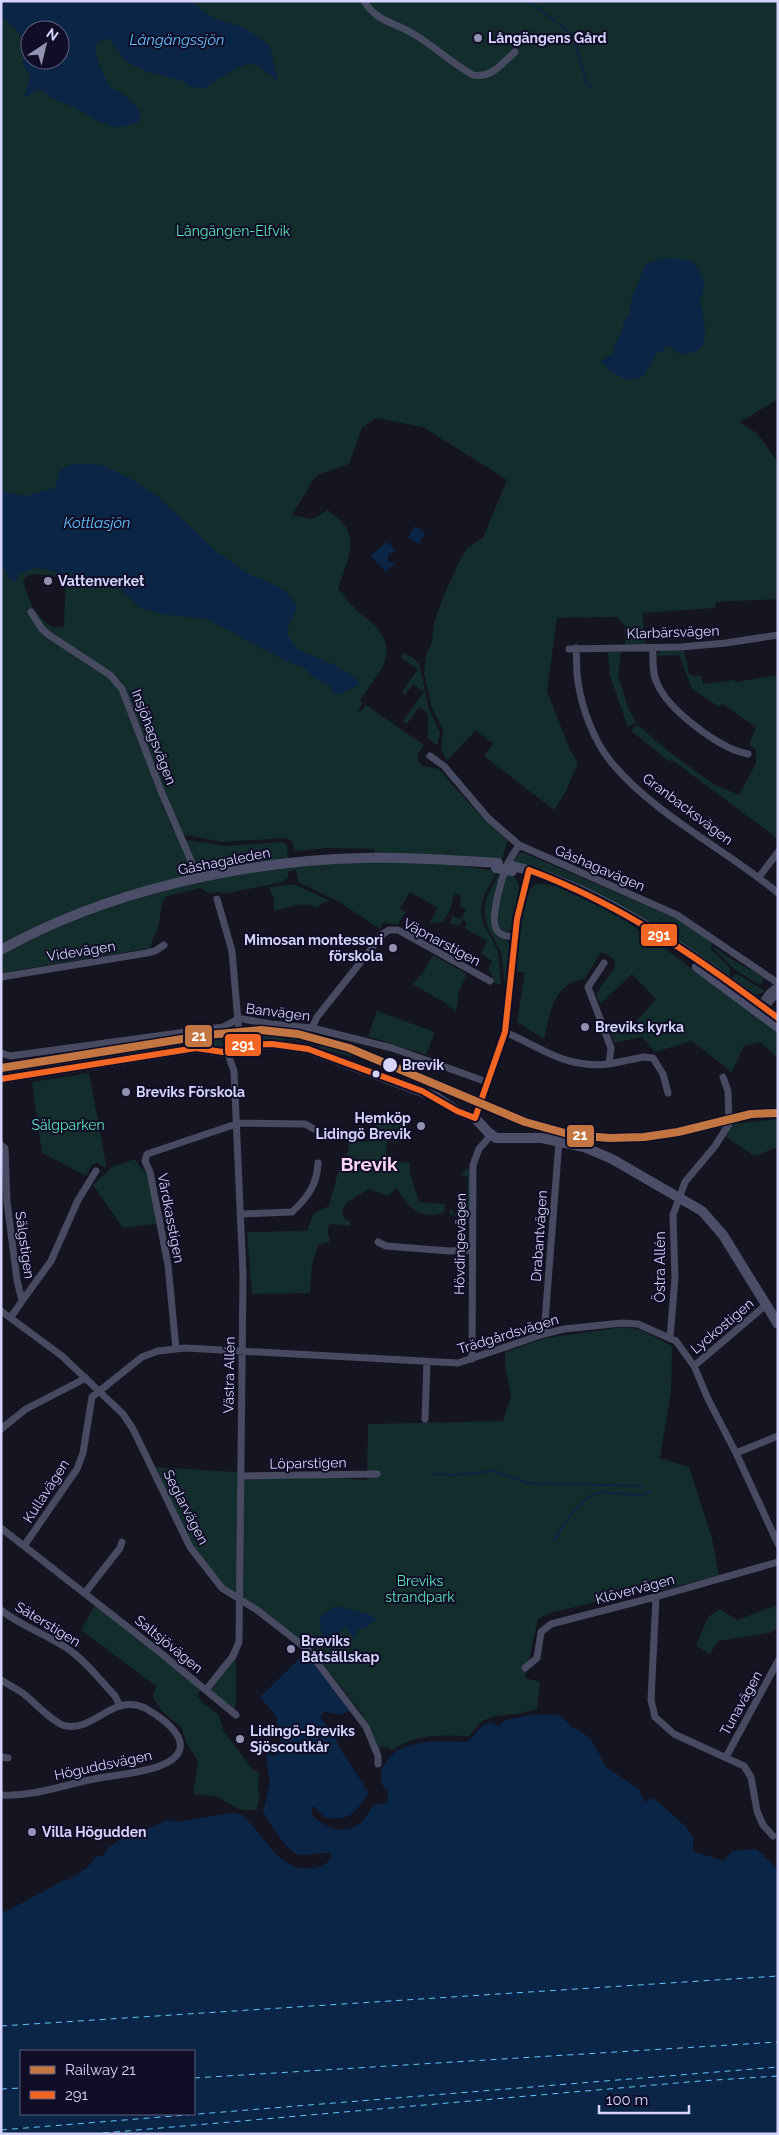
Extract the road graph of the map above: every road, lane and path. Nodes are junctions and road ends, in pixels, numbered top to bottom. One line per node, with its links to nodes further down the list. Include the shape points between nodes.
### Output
1 (364, 1): 2 (street, via 385,22 411,32 473,75 483,77 491,74)
2 (515, 52)
3 (31, 612): 13 (street, Insjöhagsvägen, via 49,635 110,676 122,689)
4 (778, 635): 6 (street, Klarbärsvägen, via 726,643)
5 (573, 648): 6 (street, Klarbärsvägen); 12 (street, Granbacksvägen, via 582,700 610,761 657,805)
6 (653, 648): 7 (street, via 655,680 668,703 710,736)
7 (748, 754)
8 (430, 756): 9 (street, Gåshagavägen, via 444,766 488,818)
9 (520, 845): 16 (street, via 504,873 495,918 498,932); 22 (street, Gåshagavägen, via 677,915)
10 (778, 852): 12 (street)
11 (528, 873): 13 (street, Gåshagaleden, via 464,861 392,858 270,865); 16 (street); 24 (street, Gåshagaleden, via 569,884 634,920)
12 (759, 877): 14 (street, Granbacksvägen)
13 (198, 878): 18 (street, Gåshagaleden, via 86,911)
14 (778, 893)
15 (217, 899): 26 (street, via 232,951)
16 (514, 937): 29 (street)
17 (164, 945): 20 (street, Videvägen, via 148,953)
18 (1, 950)
19 (604, 963): 33 (street, via 588,987 611,1048)
20 (1, 977)
21 (490, 981): 28 (street, Väpnarstigen, via 398,930 389,930 317,1017)
22 (778, 984): 24 (street)
23 (778, 992): 24 (street)
24 (761, 1009): 25 (street, Gåshagaleden); 27 (street, Gåshagaleden)
25 (778, 1018)
26 (238, 1019): 28 (street, Banvägen); 30 (street); 32 (street, Banvägen, via 223,1027 10,1056)
27 (778, 1026)
28 (312, 1028): 36 (street, Banvägen, via 392,1048)
29 (505, 1032): 33 (street, via 573,1063 590,1066); 36 (street)
30 (240, 1045): 31 (street); 38 (street, via 291,1045 323,1053 422,1091)
31 (227, 1051): 35 (street, via 196,1048); 39 (street, Västra Allén, via 234,1072)
32 (1, 1053)
33 (609, 1064): 37 (street, via 653,1058 663,1074)
34 (723, 1077): 46 (street, Östra Allén, via 728,1091 729,1124 686,1182)
35 (1, 1079)
36 (487, 1082): 38 (street)
37 (668, 1093)
38 (475, 1118): 41 (street)
39 (234, 1125): 40 (street, via 305,1124); 47 (street, Västra Allén); 57 (street, Vårdkasstigen, via 147,1154 145,1161 150,1172 168,1265)
40 (314, 1129)
41 (491, 1136): 42 (street, via 502,1140 542,1138); 49 (street, Hövdingevägen, via 479,1149 473,1165)
42 (559, 1141): 46 (street, via 612,1159); 55 (street, Drabantvägen)
43 (1, 1145): 50 (street, Sälgstigen, via 5,1148 7,1202)
44 (318, 1163): 47 (street, via 316,1179 308,1196 292,1212)
45 (96, 1171): 50 (street, via 78,1200 52,1261)
46 (679, 1197): 51 (street, via 714,1223); 56 (street, Östra Allén, via 673,1216 674,1278)
47 (240, 1214): 58 (street, Västra Allén)
48 (378, 1242): 49 (street, via 386,1246)
49 (472, 1250): 59 (street, Hövdingevägen)
50 (22, 1301): 53 (street)
51 (766, 1304): 54 (street); 61 (street, Lyckostigen)
52 (1, 1311): 53 (street, Seglarvägen)
53 (10, 1317): 62 (street, Seglarvägen)
54 (778, 1324)
55 (544, 1334): 56 (street, Trädgårdsvägen, via 622,1323 638,1324); 59 (street, Trädgårdsvägen)
56 (670, 1338): 61 (street, Trädgårdsvägen, via 676,1341)
57 (176, 1349): 58 (street, Trädgårdsvägen); 63 (street, Trädgårdsvägen, via 142,1357)
58 (242, 1351): 60 (street, Trädgårdsvägen); 69 (street, Västra Allén)
59 (472, 1359): 60 (street, Trädgårdsvägen, via 458,1363)
60 (427, 1361): 64 (street)
61 (694, 1366): 67 (street, Trädgårdsvägen)
62 (86, 1378): 63 (street, Seglarvägen); 65 (street, via 26,1409)
63 (99, 1390): 73 (street, Kullavägen, via 92,1397 77,1469); 76 (street, Seglarvägen, via 124,1414 133,1429 190,1547 222,1588)
64 (424, 1419)
65 (1, 1429)
66 (778, 1436): 67 (street)
67 (736, 1452): 72 (street, Trädgårdsvägen)
68 (376, 1474): 69 (street, Löparstigen)
69 (241, 1476): 76 (street, Västra Allén)
70 (1, 1528): 73 (street, Saltsjövägen)
71 (122, 1542): 75 (street)
72 (778, 1544)
73 (24, 1546): 75 (street, Saltsjövägen)
74 (778, 1562): 77 (street, Klövervägen)
75 (85, 1593): 82 (street, Saltsjövägen)
76 (238, 1597): 82 (street, Västra Allén, via 239,1642 236,1651); 86 (street, Seglarvägen, via 300,1643 318,1662 366,1727)
77 (656, 1597): 80 (street, Klövervägen, via 551,1624 541,1632 538,1658); 85 (street, via 653,1712 660,1723 674,1734)
78 (1, 1610): 83 (street, Säterstigen, via 71,1651 115,1696)
79 (778, 1661): 85 (street, Tunavägen)
80 (525, 1668)
81 (1, 1680): 83 (street, via 66,1726 84,1723)
82 (206, 1690): 84 (street, Saltsjövägen)
83 (120, 1706): 87 (street, Höguddsvägen, via 132,1704 147,1710 176,1733 180,1747 176,1758 146,1770 94,1778 30,1794)
84 (236, 1715)
85 (726, 1757): 88 (street, via 748,1772 757,1811)
86 (378, 1764)
87 (1, 1795)
88 (773, 1836)

